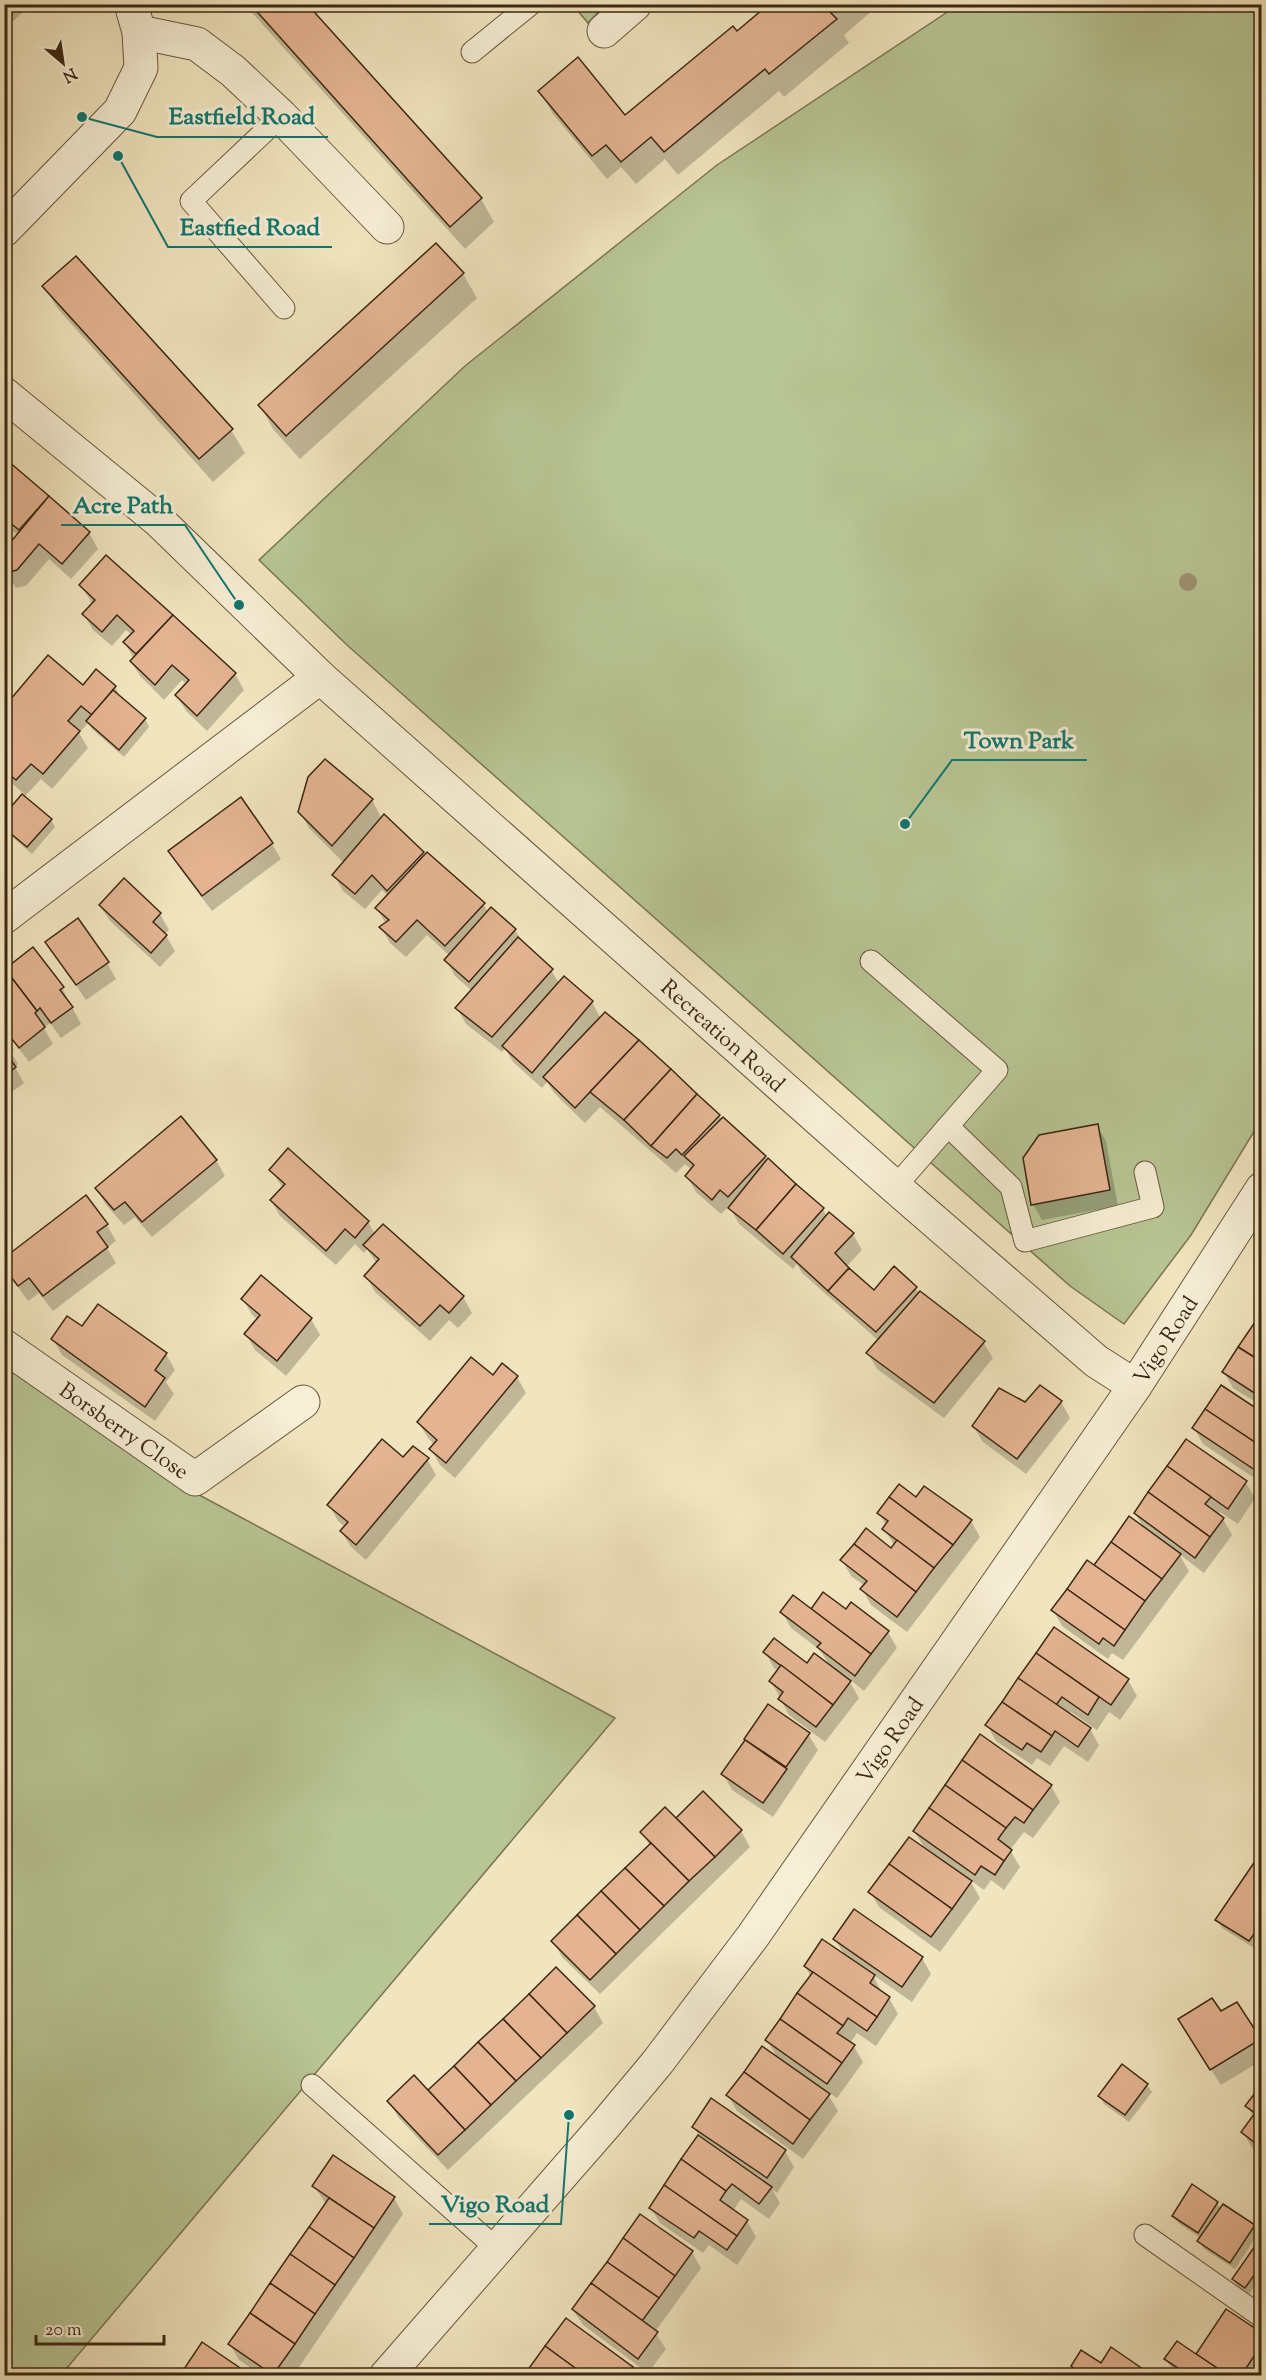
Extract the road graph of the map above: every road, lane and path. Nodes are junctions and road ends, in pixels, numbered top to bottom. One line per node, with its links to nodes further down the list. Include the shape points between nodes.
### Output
1 (531, 4): 5 (lane)
2 (635, 4): 4 (street)
3 (135, 18): 6 (street, via 197,44); 8 (street, via 141,68 120,111)
4 (604, 31)
5 (472, 52)
6 (281, 116): 7 (street); 9 (lane, via 191,201)
7 (387, 227)
8 (4, 230)
9 (284, 308)
10 (4, 394): 11 (street, Recreation Road, via 158,520)
11 (320, 677): 12 (street); 16 (street, Recreation Road)
12 (4, 917)
13 (871, 961): 14 (lane, via 997,1070)
14 (948, 1126): 15 (lane, via 1011,1187 1025,1240 1153,1207); 16 (lane)
15 (1145, 1172)
16 (895, 1187): 19 (street, Recreation Road, via 1096,1361)
17 (1262, 1189): 19 (street, Vigo Road)
18 (4, 1346): 20 (street, Borsberry Close, via 195,1479)
19 (1135, 1386): 23 (street, Vigo Road, via 753,1936 657,2063)
20 (303, 1402)
21 (312, 2085): 23 (lane)
22 (1145, 2235): 24 (lane)
23 (498, 2250): 25 (street, Vigo Road)
24 (1262, 2317)
25 (386, 2376)

